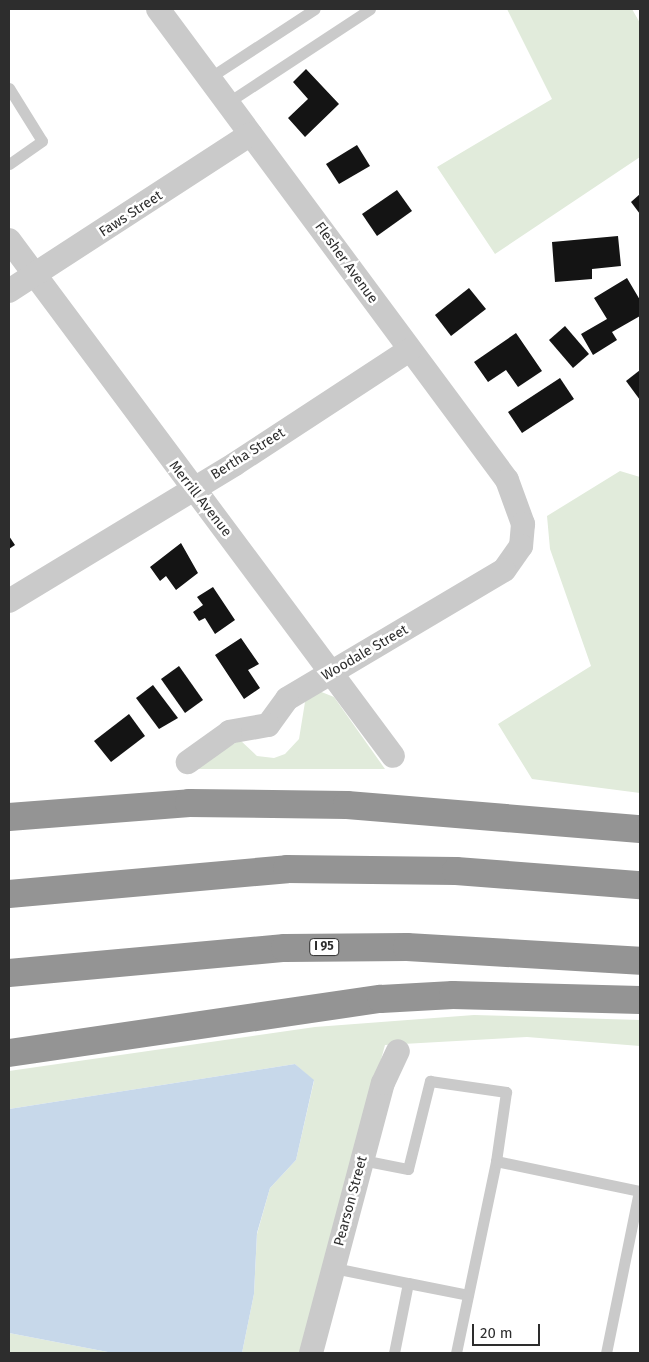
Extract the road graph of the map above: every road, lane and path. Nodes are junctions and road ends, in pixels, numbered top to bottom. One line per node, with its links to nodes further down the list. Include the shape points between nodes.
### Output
1 (158, 9): 4 (street, Flesher Avenue)
2 (316, 9): 4 (lane)
3 (370, 9): 6 (lane)
4 (209, 78): 6 (street, Flesher Avenue)
5 (9, 88): 8 (lane, via 42,141)
6 (228, 103): 7 (street, Flesher Avenue)
7 (251, 134): 10 (street, Faws Street); 12 (street, Flesher Avenue)
8 (9, 164)
9 (9, 240): 10 (street, Merrill Avenue)
10 (34, 275): 11 (street, Faws Street); 13 (street, Merrill Avenue)
11 (9, 291)
12 (409, 350): 13 (street, Bertha Street); 14 (street, Flesher Avenue, via 507,480)
13 (192, 489): 15 (street, Bertha Street); 16 (street, Merrill Avenue)
14 (523, 524): 16 (street, Woodale Street, via 521,546 504,570)
15 (9, 601)
16 (330, 672): 17 (street, Merrill Avenue); 18 (street, Woodale Street, via 287,699 268,725 230,732)
17 (393, 756)
18 (188, 762)
19 (9, 801): 20 (highway)
20 (109, 806): 21 (highway); 22 (highway, via 405,807)
21 (9, 817)
22 (640, 829)
23 (640, 885): 24 (highway, via 456,871 287,870)
24 (9, 894)
25 (640, 961): 26 (highway, I 95, via 426,948 285,948)
26 (9, 973)
27 (640, 1000): 29 (highway, via 453,995 381,999)
28 (398, 1051): 30 (street, Pearson Street, via 383,1083)
29 (9, 1053)
30 (362, 1160): 31 (lane, via 408,1169 430,1080 506,1092); 32 (street, Pearson Street)
31 (496, 1161): 34 (lane); 38 (lane, via 639,1191)
32 (334, 1268): 33 (lane); 35 (street, Pearson Street)
33 (408, 1283): 34 (lane); 36 (lane)
34 (468, 1295): 37 (lane)
35 (311, 1353)
36 (394, 1353)
37 (456, 1353)
38 (606, 1353)

